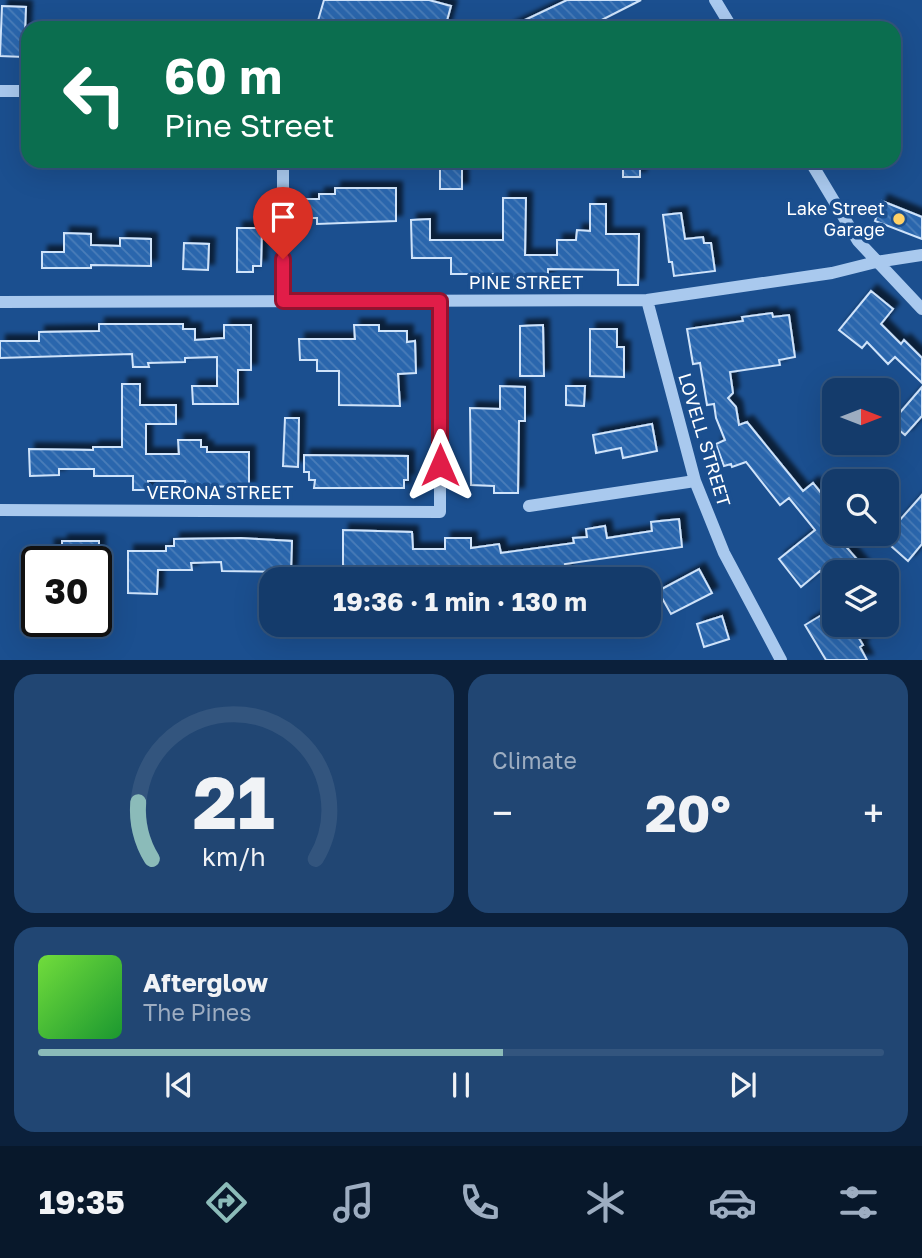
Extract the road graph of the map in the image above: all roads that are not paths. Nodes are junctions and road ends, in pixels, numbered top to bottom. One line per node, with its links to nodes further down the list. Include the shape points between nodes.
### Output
1 (715, 0): 2 (street)
2 (728, 21)
3 (21, 91): 4 (street)
4 (0, 92)
5 (283, 168): 10 (street)
6 (814, 168): 8 (street, via 858,241)
7 (922, 254): 8 (street, PINE STREET)
8 (876, 262): 9 (street, PINE STREET, via 832,273); 13 (street)
9 (647, 300): 11 (street, PINE STREET); 14 (street, LOVELL STREET)
10 (283, 301): 11 (street, PINE STREET); 12 (street, PINE STREET)
11 (440, 301): 16 (street, VERONA STREET, via 440,512)
12 (0, 302)
13 (922, 309)
14 (695, 481): 15 (street); 17 (street, LOVELL STREET, via 724,553)
15 (529, 506)
16 (0, 510)
17 (781, 660)

